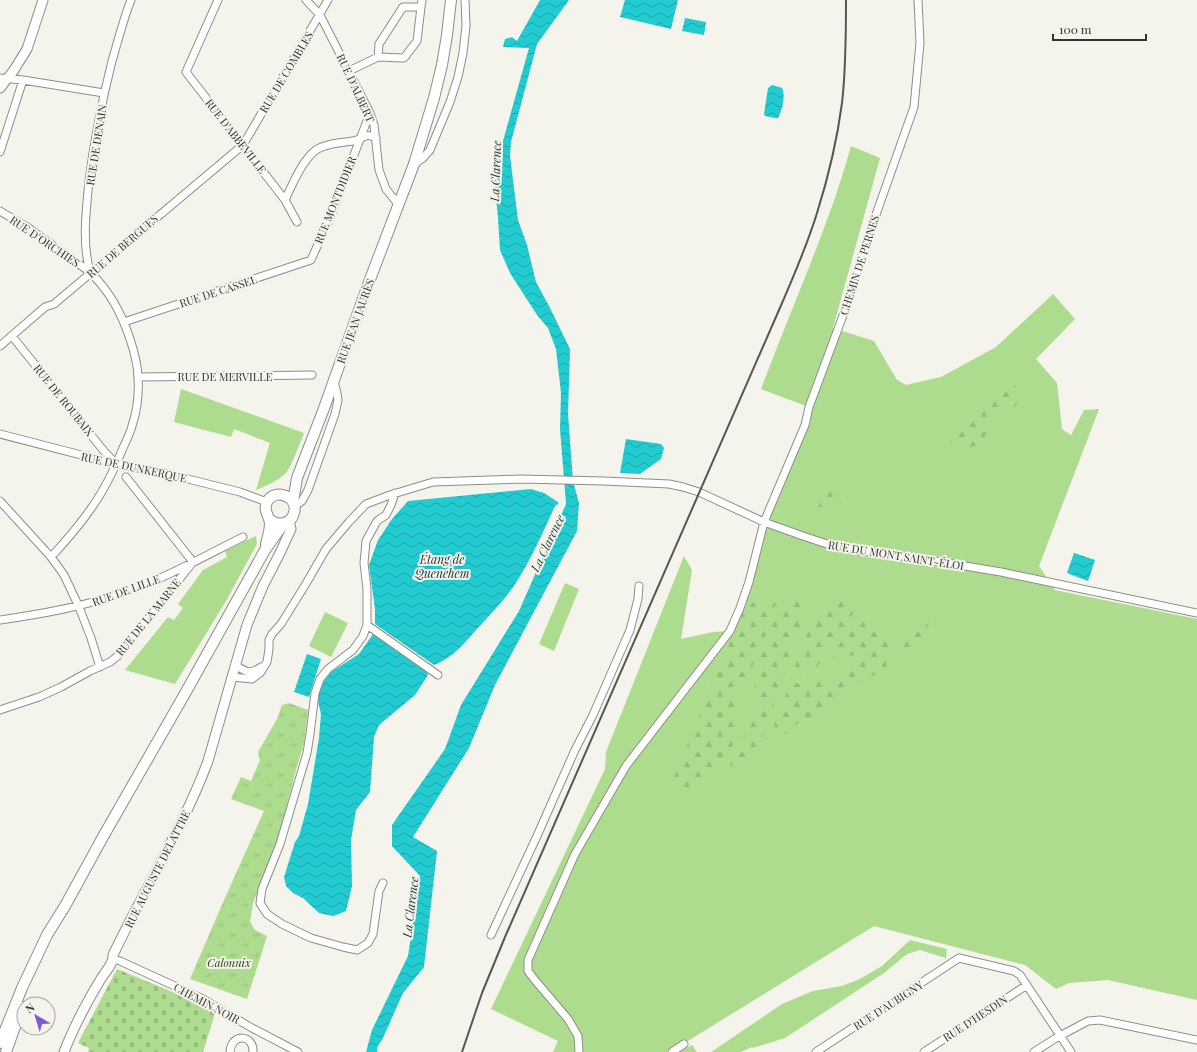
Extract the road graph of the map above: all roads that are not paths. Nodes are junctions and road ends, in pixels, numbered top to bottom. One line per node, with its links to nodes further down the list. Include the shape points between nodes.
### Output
1 (43, 0): 13 (street, via 27,49)
2 (131, 0): 16 (street, RUE DE DENAIN, via 123,20)
3 (218, 0): 20 (street, RUE D'ABBEVILLE, via 186,72)
4 (306, 0): 10 (street, RUE D'ALBERT)
5 (328, 0): 10 (street, RUE DE COMBLES)
6 (451, 0): 22 (main road, RUE JEAN JAURÈS, via 442,66)
7 (465, 0): 22 (street, RUE JEAN JAURÈS, via 466,26 458,77 430,150)
8 (918, 0): 46 (street, CHEMIN DE PERNES, via 920,43 914,107 809,407 805,425)
9 (422, 3): 11 (street, via 403,7 379,44); 11 (street, via 417,40 404,58)
10 (320, 15): 12 (street, RUE D'ALBERT); 20 (street, RUE DE COMBLES)
11 (378, 57): 12 (street)
12 (349, 71): 17 (street, RUE D'ALBERT)
13 (4, 78): 14 (street); 15 (street)
14 (23, 80): 16 (street); 21 (street)
15 (0, 88)
16 (104, 93): 28 (street, RUE DE DENAIN, via 87,200 85,235)
17 (370, 112): 18 (street, RUE D'ALBERT); 19 (street, RUE MONTDIDIER)
18 (376, 138): 19 (street, via 366,135); 24 (street, RUE D'ALBERT, via 379,170 386,189)
19 (359, 140): 23 (street, via 316,150 304,163); 27 (street, RUE MONTDIDIER)
20 (243, 145): 23 (street, RUE D'ABBEVILLE); 28 (street, RUE DE BERGUES)
21 (0, 152)
22 (414, 164): 24 (main road, RUE JEAN JAURÈS)
23 (285, 200): 26 (street, RUE D'ABBEVILLE)
24 (398, 204): 34 (main road, RUE JEAN JAURÈS)
25 (0, 211): 28 (street, RUE D'ORCHIES)
26 (297, 222)
27 (311, 260): 29 (street, RUE DE CASSEL)
28 (90, 272): 29 (street, RUE D'ORCHIES, via 113,299); 30 (street, RUE DE BERGUES)
29 (124, 322): 33 (street, RUE D'ORCHIES, via 134,352)
30 (12, 336): 31 (street, RUE DE BERGUES); 36 (street, RUE DE ROUBAIX)
31 (0, 346)
32 (312, 375): 33 (street, RUE DE MERVILLE)
33 (138, 377): 36 (street, RUE D'ORCHIES, via 137,405 132,426)
34 (334, 380): 38 (main road, RUE JEAN JAURÈS); 43 (street, via 338,400 335,414 308,490 302,501)
35 (0, 434): 36 (street, RUE DE DUNKERQUE)
36 (116, 464): 42 (street, RUE DE DUNKERQUE, via 240,492); 49 (street, RUE D'ORCHIES, via 92,509)
37 (126, 478): 50 (street)
38 (297, 478): 40 (main road, RUE JEAN JAURÈS); 43 (main road, RUE JEAN JAURÈS)
39 (395, 493): 46 (street, RUE DU MONT SAINT-ÉLOI, via 433,482 521,479 669,484 699,492); 55 (street, via 386,514 377,521 366,541 364,563); 57 (street, via 366,504 326,549 281,624 272,634)
40 (280, 494): 42 (main road); 43 (main road, via 288,496)
41 (0, 501): 49 (street)
42 (267, 502): 44 (main road, via 266,511)
43 (294, 504): 45 (main road, via 295,513)
44 (269, 519): 45 (main road, via 277,523); 48 (main road, via 270,531)
45 (286, 522): 48 (main road); 56 (street, RUE AUGUSTE DELATTRE, via 290,529 250,618)
46 (764, 522): 53 (street, RUE DU MONT SAINT-ÉLOI, via 836,547 1001,572); 78 (street, CHEMIN DE PERNES, via 749,582 730,631 626,766 576,854 528,960 528,970 534,980 568,1019 578,1036)
47 (243, 537): 50 (street, RUE DE LILLE)
48 (265, 550): 63 (main road)
49 (51, 557): 52 (street, via 64,575)
50 (193, 562): 52 (street, RUE DE LILLE, via 161,578); 58 (street, RUE DE LA MARNE, via 119,655)
51 (639, 586): 64 (street, via 630,630)
52 (79, 606): 54 (street, RUE DE LILLE); 58 (street)
53 (1197, 614)
54 (0, 620)
55 (367, 626): 59 (street); 62 (street, via 353,650 328,669 320,679 315,693 307,754 280,844 262,889 260,903 267,914 310,938 357,950 368,943 373,934 379,891)
56 (235, 665): 57 (street, via 248,672); 60 (street, RUE AUGUSTE DELATTRE)
57 (265, 665): 60 (street, via 252,679)
58 (100, 667): 61 (street, RUE DE LA MARNE, via 39,697)
59 (438, 675)
60 (232, 677): 65 (street, RUE AUGUSTE DELATTRE, via 201,778)
61 (0, 710)
62 (383, 883)
63 (65, 906): 71 (main road, via 31,968); 73 (main road, via 26,995)
64 (491, 935)
65 (113, 959): 67 (street, CHEMIN NOIR, via 203,999); 74 (street, RUE AUGUSTE DELATTRE, via 70,1036)
66 (1027, 985): 68 (street); 80 (street, RUE D'AUBIGNY, via 1014,971 959,958); 81 (street, RUE D'HESDIN)
67 (252, 1028): 69 (street); 77 (street, CHEMIN NOIR)
68 (1060, 1036): 70 (street, via 1088,1021 1100,1020); 82 (street); 83 (street)
69 (246, 1039): 75 (street, via 236,1039 232,1042); 76 (street, via 253,1046)
70 (1197, 1040)
71 (0, 1043)
72 (684, 1044): 79 (street)
73 (6, 1052)
74 (64, 1052)
75 (230, 1052)
76 (253, 1052)
77 (298, 1052)
78 (579, 1052)
79 (672, 1052)
80 (816, 1052)
81 (924, 1052)
82 (1034, 1052)
83 (1071, 1052)

